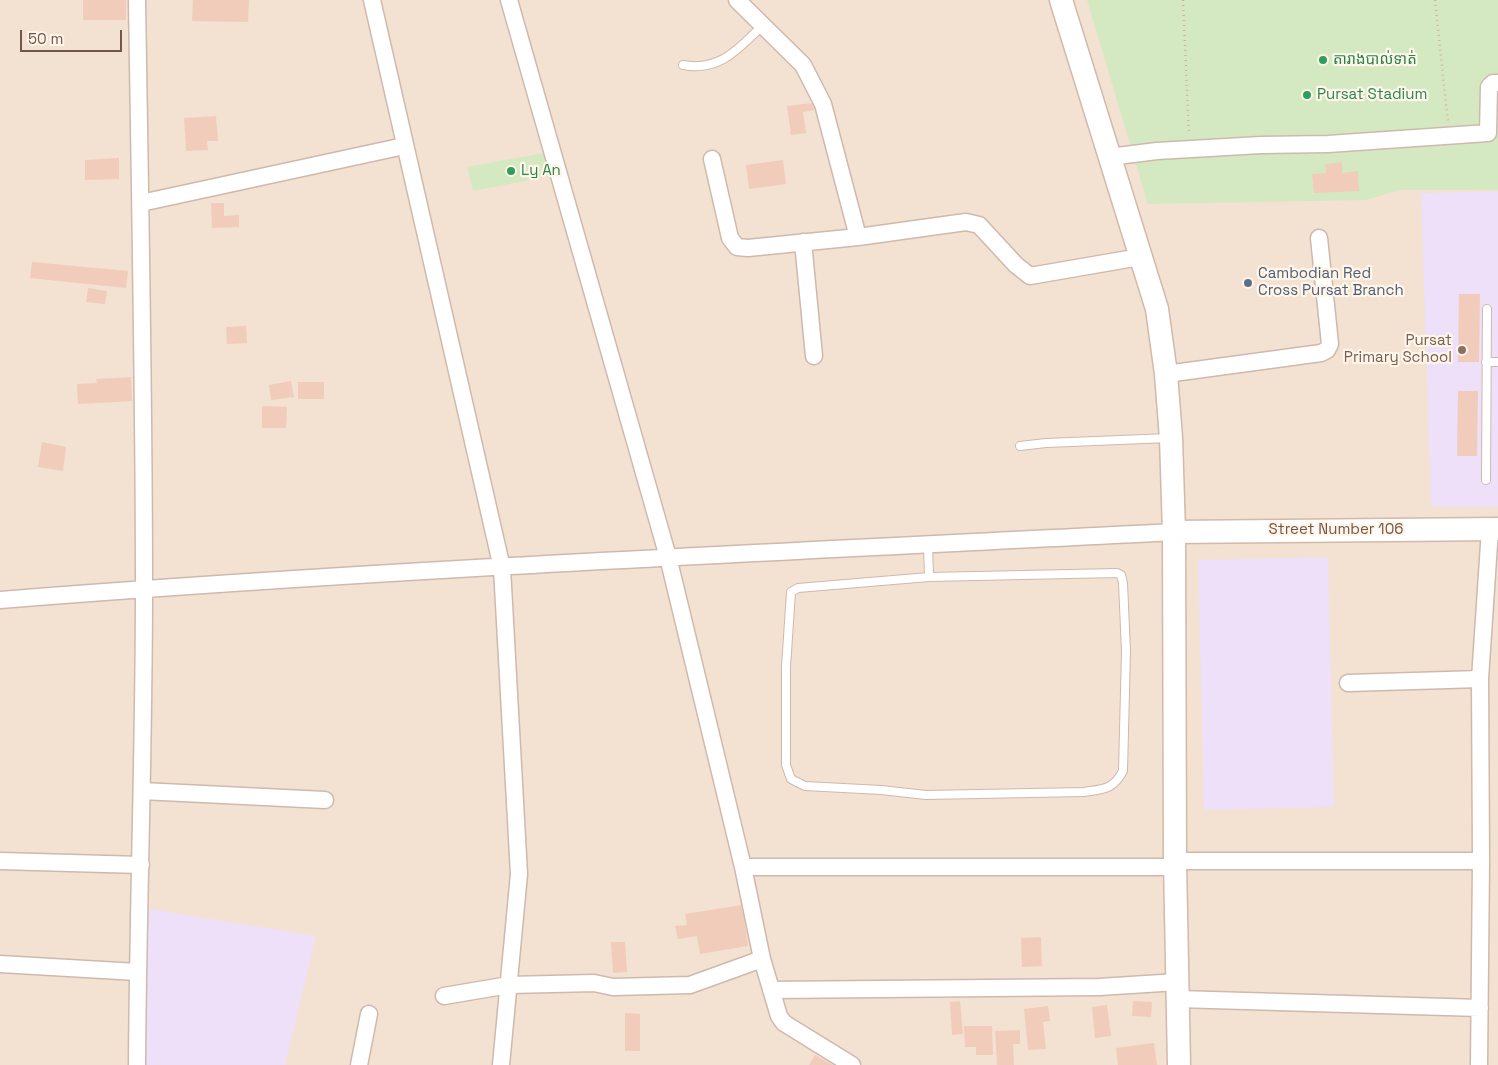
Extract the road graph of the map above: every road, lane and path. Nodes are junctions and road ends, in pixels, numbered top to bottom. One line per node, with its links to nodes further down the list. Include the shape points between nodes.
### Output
1 (137, 0): 16 (street)
2 (372, 0): 12 (street)
3 (510, 0): 32 (street)
4 (737, 0): 8 (street)
5 (1060, 0): 14 (street)
6 (1183, 0): 13 (path)
7 (1435, 0): 11 (path)
8 (763, 25): 9 (lane, via 719,62 694,68); 17 (street, via 802,66 823,104)
9 (683, 66)
10 (1498, 83): 11 (street, via 1489,87 1488,132)
11 (1450, 136): 13 (street)
12 (404, 146): 16 (street); 33 (street)
13 (1190, 150): 14 (street)
14 (1109, 157): 20 (street)
15 (712, 159): 19 (street, via 730,238 737,247)
16 (141, 203): 35 (street)
17 (858, 236): 19 (street); 20 (street, via 966,222 979,225 1030,276)
18 (1319, 238): 25 (street, via 1330,344 1327,350)
19 (803, 242): 22 (street)
20 (1140, 257): 25 (street, via 1157,309)
21 (1487, 309): 23 (lane)
22 (814, 356)
23 (1486, 362): 24 (lane); 28 (lane)
24 (1498, 362)
25 (1166, 374): 26 (street)
26 (1171, 438): 27 (lane); 30 (street)
27 (1020, 446)
28 (1486, 480)
29 (1494, 529): 30 (street, Street Number 106); 37 (street)
30 (1174, 532): 31 (street); 43 (street)
31 (928, 545): 32 (street); 34 (lane)
32 (668, 557): 33 (street); 45 (street)
33 (502, 568): 35 (street); 49 (street, via 519,874)
34 (929, 577): 34 (lane, via 798,588 791,592 786,667 786,765 791,779 805,786 926,795 1084,792 1104,789 1118,780 1123,771 1126,651 1122,575)
35 (144, 589): 36 (street); 39 (street)
36 (0, 600)
37 (1480, 679): 38 (street); 42 (street)
38 (1348, 683)
39 (142, 791): 40 (street); 44 (street)
40 (325, 800)
41 (0, 860): 44 (street)
42 (1481, 861): 43 (street); 53 (street)
43 (1175, 864): 45 (street); 51 (street)
44 (141, 865): 48 (street)
45 (743, 867): 46 (street)
46 (762, 959): 49 (street, via 690,985); 50 (street)
47 (0, 964): 48 (street)
48 (138, 972): 55 (street)
49 (509, 985): 52 (street); 57 (street)
50 (771, 990): 51 (street, via 1099,987); 58 (street, via 784,1023)
51 (1178, 990): 53 (street); 59 (street)
52 (444, 996)
53 (1480, 1008): 60 (street)
54 (369, 1014): 56 (street)
55 (137, 1065)
56 (359, 1065)
57 (501, 1065)
58 (852, 1065)
59 (1179, 1065)
60 (1479, 1065)

